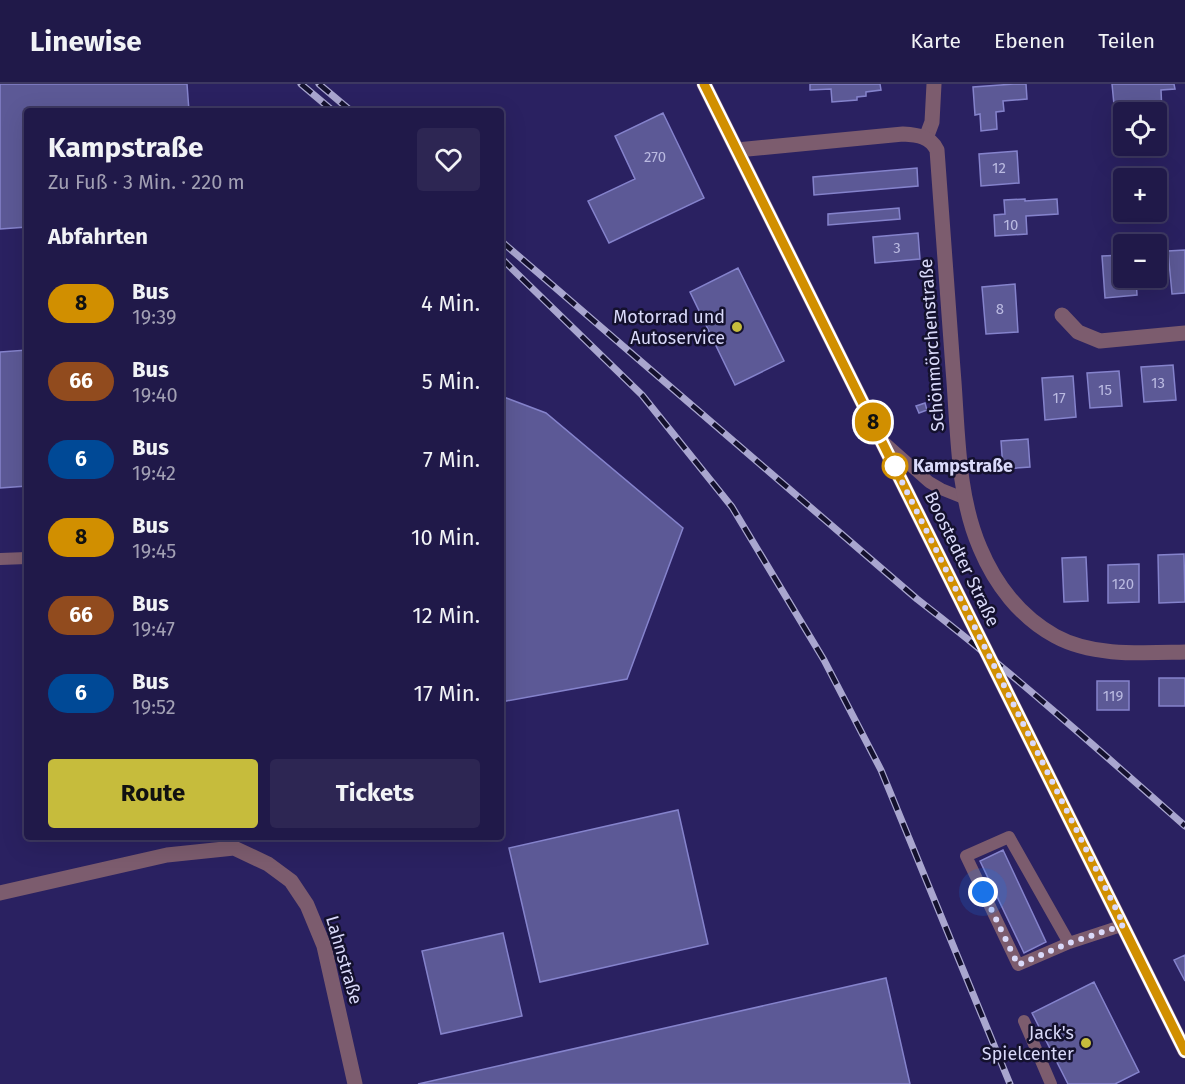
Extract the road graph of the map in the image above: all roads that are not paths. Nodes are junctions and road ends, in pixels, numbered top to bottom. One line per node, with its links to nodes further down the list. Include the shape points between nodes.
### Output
1 (704, 84): 4 (street, Boostedter Straße)
2 (934, 84): 3 (street, via 932,122)
3 (926, 138): 4 (street, via 903,134); 8 (street, Schönmörchenstraße, via 937,150 959,453)
4 (737, 150): 7 (street, Boostedter Straße)
5 (1062, 315): 6 (street, via 1078,332 1100,341)
6 (1185, 333)
7 (881, 439): 8 (lane, via 929,482); 13 (street, Boostedter Straße)
8 (966, 499): 11 (street, Schönmörchenstraße, via 989,567 1008,597 1055,636 1089,648)
9 (24, 558): 10 (lane)
10 (0, 559)
11 (1185, 652)
12 (0, 893): 17 (street, Lahnstraße, via 167,855 234,848 268,864 291,881 308,905 324,946)
13 (1124, 925): 14 (lane); 16 (street, Boostedter Straße)
14 (1069, 943): 14 (lane, via 1009,837 966,856 1018,965)
15 (1024, 1021): 18 (lane)
16 (1185, 1051)
17 (355, 1084)
18 (1052, 1084)

